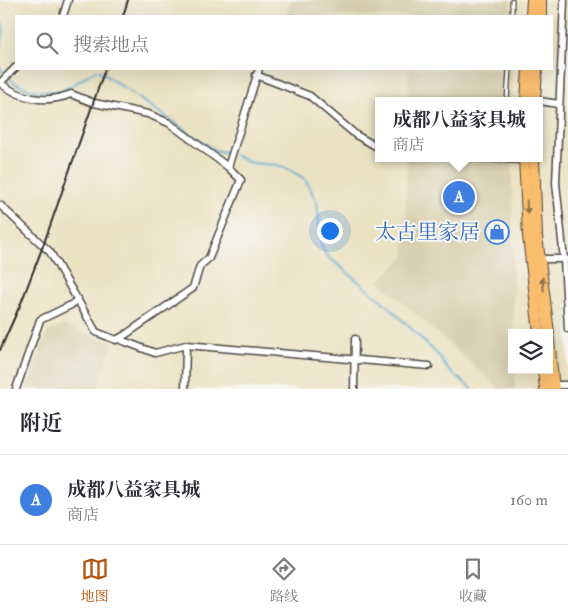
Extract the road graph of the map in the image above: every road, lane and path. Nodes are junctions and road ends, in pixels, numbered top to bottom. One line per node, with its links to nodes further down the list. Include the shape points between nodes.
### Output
1 (68, 0): 6 (street)
2 (512, 0): 7 (lane)
3 (532, 0): 8 (main road)
4 (541, 0): 9 (main road)
5 (564, 0): 20 (street)
6 (63, 15)
7 (512, 15)
8 (531, 15)
9 (540, 15)
10 (15, 68): 15 (street)
11 (509, 70): 16 (lane)
12 (528, 70): 17 (main road)
13 (537, 70): 18 (main road)
14 (258, 72): 21 (street, via 310,96 356,135); 24 (street)
15 (0, 83): 24 (street, via 29,98 48,100 71,94 94,103 148,114 169,123)
16 (507, 97)
17 (526, 97)
18 (536, 97)
19 (543, 102): 20 (street)
20 (559, 104): 27 (street, via 556,183)
21 (375, 146)
22 (529, 162): 26 (main road)
23 (529, 162): 29 (main road, one-way to 29, via 528,236)
24 (228, 167): 33 (street, via 241,180 209,258 200,266 193,288)
25 (0, 205): 28 (street, via 50,252)
26 (540, 259): 27 (street); 30 (main road, one-way to 26)
27 (566, 259): 31 (street)
28 (78, 299): 33 (street, via 96,332); 41 (street, via 40,320)
29 (539, 329)
30 (548, 329)
31 (568, 329)
32 (355, 339): 35 (street)
33 (118, 340): 34 (street, via 155,353)
34 (186, 344): 35 (street); 42 (street)
35 (354, 360): 36 (street); 43 (street)
36 (429, 366)
37 (545, 374): 40 (main road)
38 (550, 374): 40 (main road)
39 (568, 385): 40 (street)
40 (551, 388)
41 (16, 389)
42 (185, 389)
43 (354, 389)

